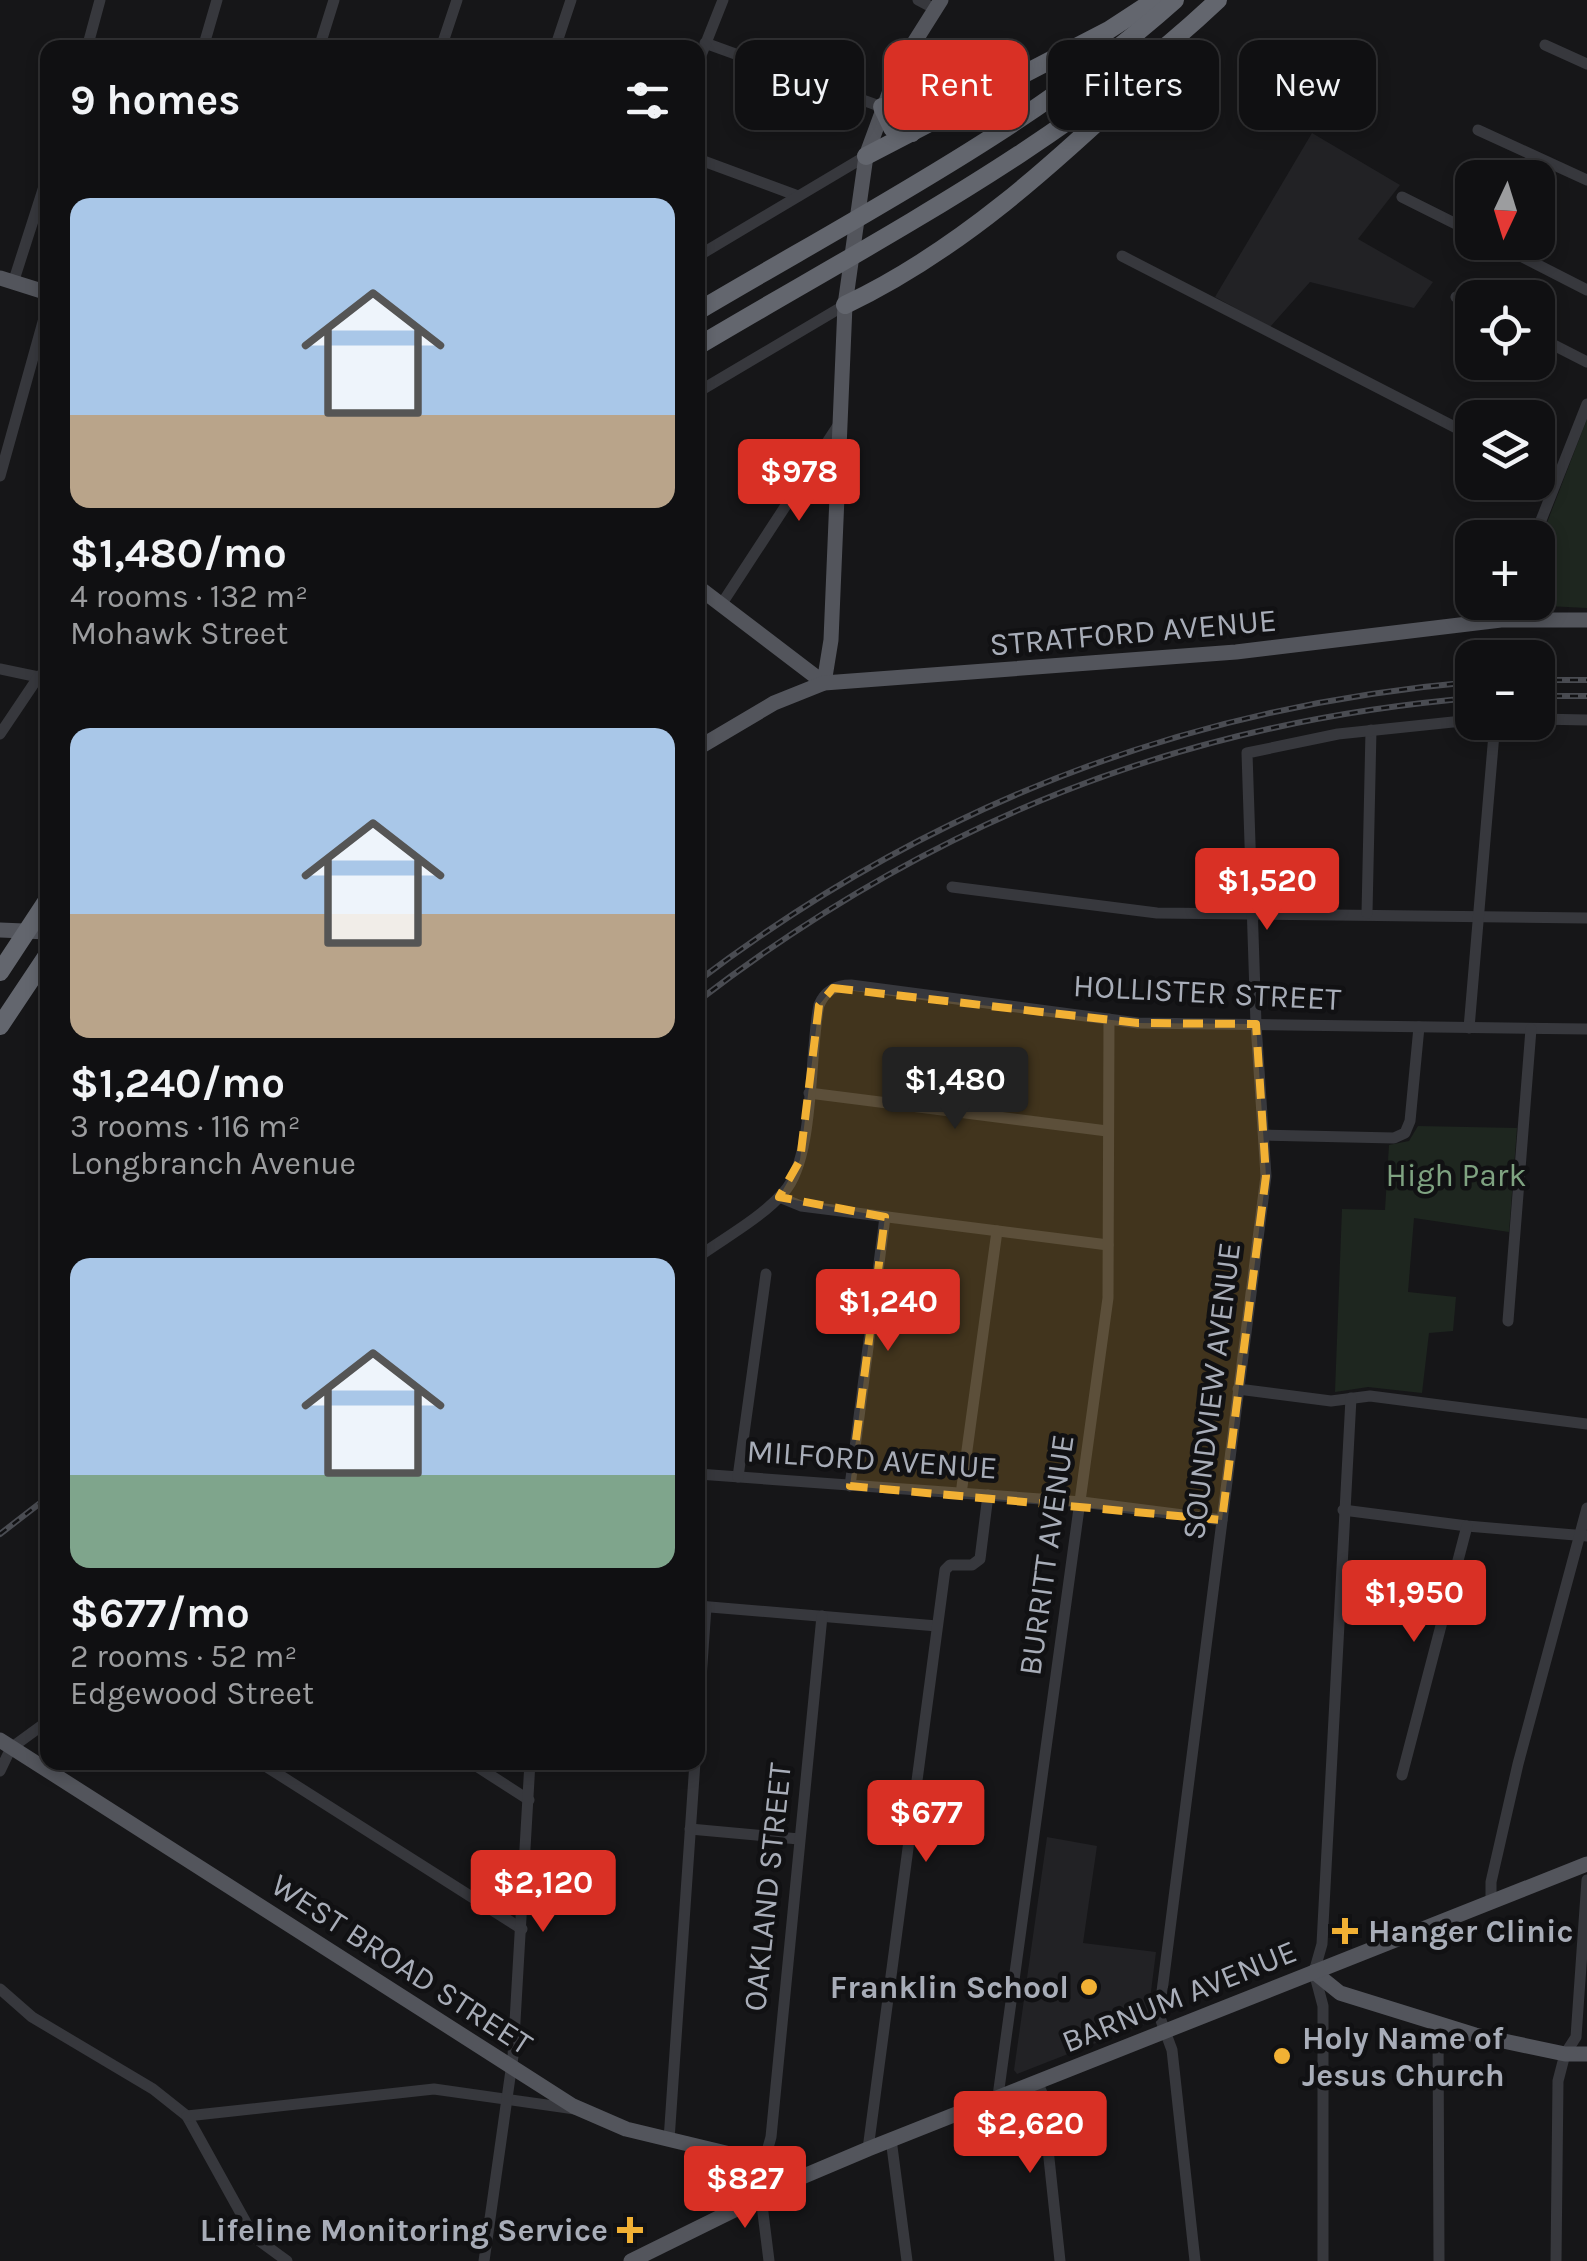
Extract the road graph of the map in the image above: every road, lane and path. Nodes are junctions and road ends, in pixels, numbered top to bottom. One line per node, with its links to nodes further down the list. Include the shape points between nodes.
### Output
1 (100, 0): 12 (street)
2 (217, 0): 13 (street)
3 (334, 0): 14 (street)
4 (457, 0): 15 (street)
5 (571, 0): 16 (street)
6 (723, 0): 17 (street)
7 (918, 0): 11 (street)
8 (1155, 0): 22 (highway)
9 (1174, 0): 37 (highway, via 1046,102)
10 (1219, 0): 36 (highway, via 1140,83 970,232); 39 (highway, via 1056,130)
11 (938, 4): 20 (main road)
12 (89, 40)
13 (205, 40)
14 (322, 40)
15 (444, 40)
16 (557, 40)
17 (705, 43): 20 (street)
18 (1545, 45): 19 (street)
19 (1587, 64)
20 (882, 107): 22 (highway, via 892,128); 23 (main road)
21 (1478, 130): 25 (street)
22 (912, 133): 23 (highway)
23 (866, 156): 27 (street); 36 (main road)
24 (705, 162): 27 (street)
25 (1587, 180)
26 (40, 195): 33 (street)
27 (798, 196): 30 (street)
28 (1402, 196): 29 (street)
29 (1455, 223)
30 (705, 252)
31 (1122, 256): 45 (street)
32 (1529, 260): 35 (street)
33 (7, 281): 34 (main road)
34 (40, 290)
35 (1587, 290)
36 (845, 306): 42 (street); 44 (main road)
37 (705, 307)
38 (40, 333): 46 (street)
39 (705, 342)
40 (1555, 346): 41 (street)
41 (1587, 362)
42 (705, 388)
43 (1587, 404): 47 (street)
44 (842, 420): 50 (street); 57 (main road)
45 (1455, 427)
46 (0, 476)
47 (1557, 480): 48 (street)
48 (1541, 520)
49 (705, 593): 50 (main road)
50 (721, 604): 57 (main road)
51 (1501, 620): 57 (main road, STRATFORD AVENUE, via 1236,652)
52 (1555, 620): 53 (main road, STRATFORD AVENUE)
53 (1587, 620)
54 (0, 670): 55 (street)
55 (40, 677)
56 (40, 681): 62 (street)
57 (824, 683): 64 (main road, STRATFORD AVENUE)
58 (1555, 719): 59 (street)
59 (1587, 720)
60 (1455, 722): 61 (street)
61 (1371, 730): 67 (street, SOUNDVIEW AVENUE, via 1247,753); 68 (street)
62 (0, 734)
63 (1493, 740): 69 (street)
64 (705, 742)
65 (952, 887): 67 (street, via 1157,912)
66 (40, 910): 74 (highway)
67 (1254, 912): 68 (street); 76 (street, SOUNDVIEW AVENUE)
68 (1367, 913): 69 (street)
69 (1478, 916): 70 (street); 79 (street)
70 (1587, 918)
71 (0, 930): 72 (main road)
72 (40, 932)
73 (40, 966): 77 (highway)
74 (0, 972)
75 (1109, 1019): 76 (street, HOLLISTER STREET); 82 (street, HOLLISTER STREET, via 851,986 828,991 817,1012); 83 (street, BURRITT AVENUE)
76 (1256, 1024): 78 (street, HOLLISTER STREET); 84 (street, SOUNDVIEW AVENUE)
77 (0, 1026)
78 (1418, 1028): 79 (street, HOLLISTER STREET); 84 (street, via 1405,1133)
79 (1470, 1028): 80 (street, HOLLISTER STREET)
80 (1531, 1029): 81 (street, HOLLISTER STREET); 91 (street)
81 (1587, 1029)
82 (808, 1092): 83 (street); 85 (street, via 798,1166)
83 (1107, 1131): 88 (street, BURRITT AVENUE)
84 (1264, 1135): 92 (street, SOUNDVIEW AVENUE, via 1266,1176)
85 (779, 1197): 86 (street); 89 (street)
86 (884, 1217): 87 (street); 97 (street)
87 (997, 1231): 88 (street); 98 (street)
88 (1108, 1245): 100 (street, BURRITT AVENUE, via 1108,1298)
89 (705, 1252)
90 (766, 1274): 96 (street)
91 (1508, 1322)
92 (1238, 1389): 93 (street); 103 (street, SOUNDVIEW AVENUE)
93 (1351, 1398): 94 (street); 102 (street)
94 (1587, 1424)
95 (705, 1475): 96 (street, MILFORD AVENUE)
96 (738, 1478): 97 (street, MILFORD AVENUE)
97 (850, 1486): 98 (street, MILFORD AVENUE)
98 (962, 1494): 99 (street, MILFORD AVENUE)
99 (988, 1495): 100 (street, MILFORD AVENUE); 108 (street, via 980,1559 946,1568)
100 (1082, 1502): 103 (street, MILFORD AVENUE); 134 (street, BURRITT AVENUE)
101 (1587, 1508): 105 (street)
102 (1343, 1510): 104 (street); 126 (street, via 1322,1944)
103 (1222, 1520): 129 (street, SOUNDVIEW AVENUE, via 1159,2015)
104 (1467, 1526): 105 (street); 118 (street)
105 (1583, 1536): 124 (street, via 1518,1764)
106 (705, 1606): 107 (street)
107 (822, 1616): 108 (street); 121 (street, OAKLAND STREET)
108 (937, 1626): 140 (street)
109 (40, 1725): 110 (street)
110 (6, 1744): 111 (main road, WEST BROAD STREET); 112 (street)
111 (40, 1766)
112 (0, 1770)
113 (47, 1770): 132 (main road, WEST BROAD STREET)
114 (272, 1770): 125 (street)
115 (482, 1770): 119 (street)
116 (530, 1770): 119 (street)
117 (694, 1770): 120 (street)
118 (1402, 1775)
119 (529, 1800): 125 (street)
120 (690, 1829): 121 (street); 139 (street)
121 (799, 1838): 141 (street, OAKLAND STREET)
122 (1587, 1864): 124 (main road, BARNUM AVENUE)
123 (1587, 1880): 130 (street, via 1576,2037)
124 (1492, 1902): 126 (main road, BARNUM AVENUE)
125 (522, 1929): 132 (street)
126 (1314, 1972): 128 (main road, via 1340,1993); 129 (main road, BARNUM AVENUE); 151 (street, via 1324,2006)
127 (0, 1989): 137 (street, via 32,2017)
128 (1438, 2024): 130 (main road); 152 (street)
129 (1166, 2030): 133 (main road, BARNUM AVENUE); 150 (street, SOUNDVIEW AVENUE)
130 (1565, 2054): 131 (main road); 153 (street, via 1558,2081)
131 (1587, 2054)
132 (512, 2067): 135 (street); 136 (main road, WEST BROAD STREET)
133 (1038, 2082): 134 (main road, BARNUM AVENUE); 149 (street)
134 (998, 2096): 138 (main road, BARNUM AVENUE)
135 (505, 2101): 136 (street); 137 (street, via 434,2090); 145 (street)
136 (580, 2110): 139 (main road, WEST BROAD STREET)
137 (187, 2116): 144 (street, via 249,2230)
138 (891, 2139): 140 (main road, BARNUM AVENUE); 148 (street)
139 (670, 2140): 141 (main road, WEST BROAD STREET)
140 (868, 2148): 142 (main road, BARNUM AVENUE)
141 (764, 2162): 142 (main road, WEST BROAD STREET)
142 (797, 2179): 143 (main road, BARNUM AVENUE)
143 (761, 2197): 146 (main road, BARNUM AVENUE); 147 (street)
144 (287, 2261)
145 (484, 2261)
146 (631, 2261)
147 (769, 2261)
148 (907, 2261)
149 (1060, 2261)
150 (1195, 2261)
151 (1324, 2261)
152 (1439, 2261)
153 (1556, 2261)

